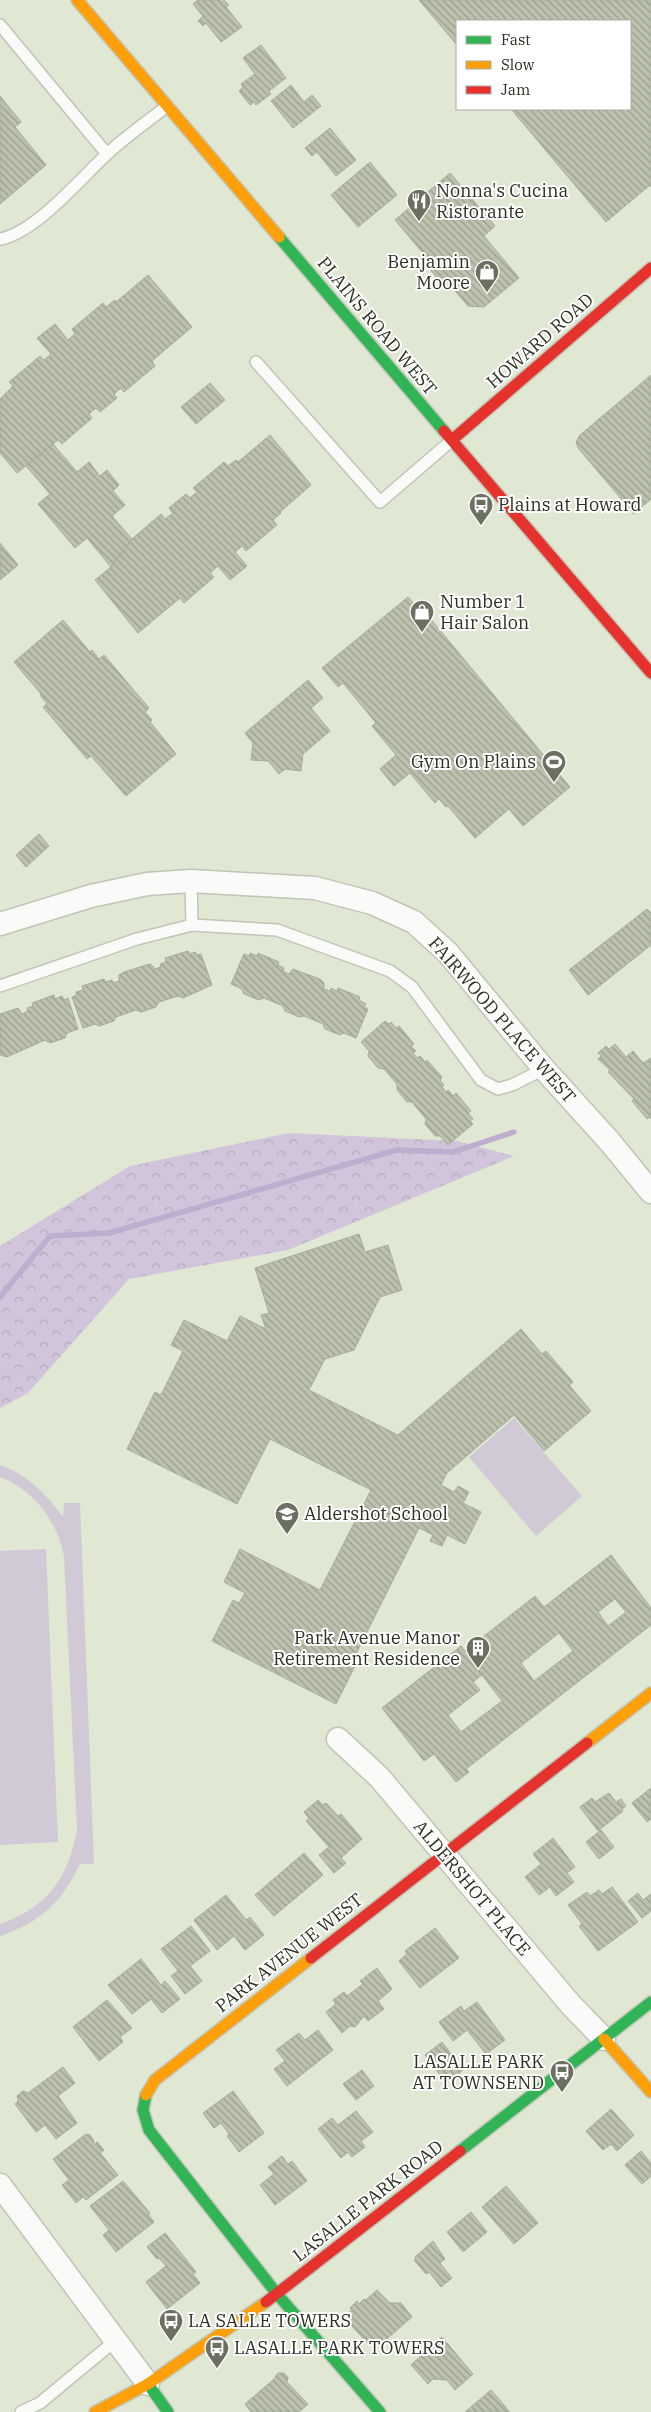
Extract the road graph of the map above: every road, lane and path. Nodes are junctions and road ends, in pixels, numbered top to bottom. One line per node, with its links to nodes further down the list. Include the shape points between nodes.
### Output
1 (77, 0): 3 (main road, PLAINS ROAD WEST)
2 (0, 26): 4 (lane)
3 (167, 106): 4 (lane); 8 (main road, PLAINS ROAD WEST)
4 (107, 154): 5 (lane, via 24,230)
5 (0, 238)
6 (651, 268): 8 (main road, HOWARD ROAD)
7 (256, 362): 8 (lane, via 380,502)
8 (452, 440): 9 (main road, PLAINS ROAD WEST)
9 (651, 673)
10 (191, 881): 11 (street, FAIRWOOD PLACE WEST, via 147,884 92,896); 12 (lane); 14 (street, FAIRWOOD PLACE WEST, via 315,888 372,903 414,922 448,953)
11 (0, 924)
12 (192, 925): 13 (lane, via 137,939); 14 (lane, via 277,930 390,971 412,987 480,1080 498,1089)
13 (0, 986)
14 (544, 1068): 15 (street, FAIRWOOD PLACE WEST)
15 (651, 1192)
16 (651, 1693): 18 (main road, PARK AVENUE WEST)
17 (338, 1739): 18 (street, ALDERSHOT PLACE, via 380,1777)
18 (444, 1856): 20 (street, ALDERSHOT PLACE); 23 (main road, PARK AVENUE WEST, via 155,2080 146,2093 142,2106 149,2130)
19 (651, 2002): 20 (main road, LASALLE PARK ROAD)
20 (604, 2039): 21 (main road); 23 (main road, LASALLE PARK ROAD)
21 (651, 2092)
22 (0, 2185): 24 (street)
23 (277, 2294): 25 (main road, LASALLE PARK ROAD); 29 (main road, PARK AVENUE WEST)
24 (116, 2340): 25 (street); 26 (lane, via 40,2403)
25 (148, 2384): 27 (main road, LASALLE PARK ROAD); 28 (main road)
26 (21, 2412)
27 (96, 2412)
28 (168, 2412)
29 (380, 2412)

